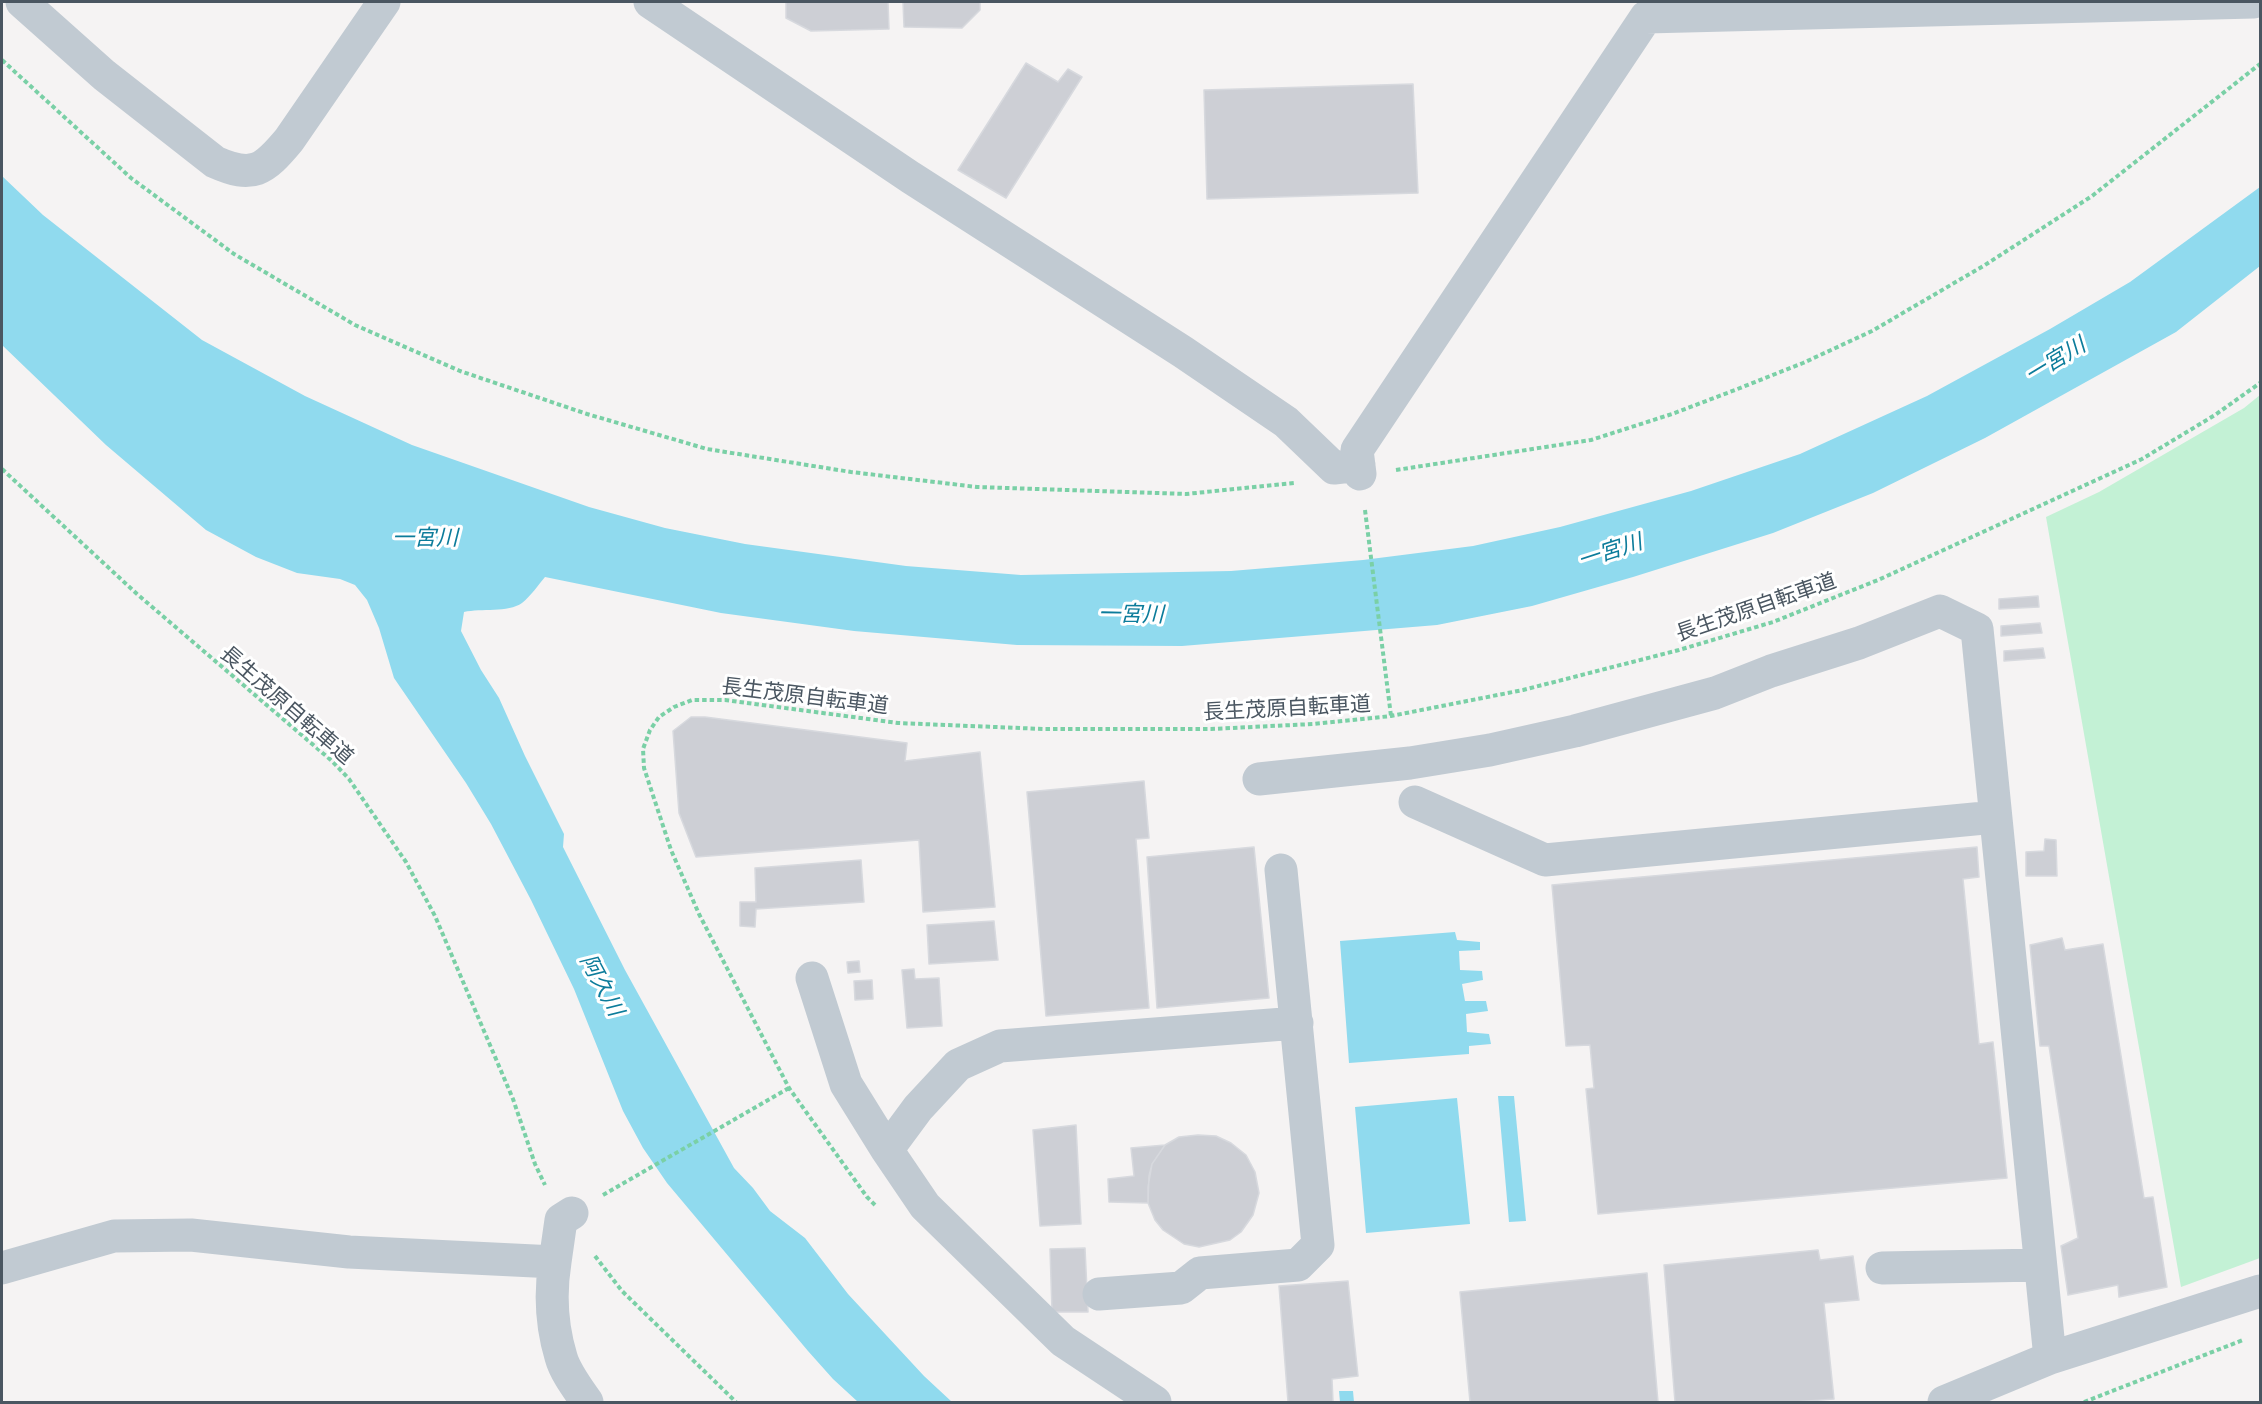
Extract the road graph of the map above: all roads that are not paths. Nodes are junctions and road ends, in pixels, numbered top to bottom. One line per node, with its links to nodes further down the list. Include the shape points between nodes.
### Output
1 (22, 2): 2 (street, via 104,75 215,162 233,170 254,171 273,159 289,140)
2 (384, 2)
3 (650, 2): 4 (street, via 910,177 1183,352 1286,422 1334,468 1361,481 1357,450 1646,17)
4 (2254, 2)
5 (1259, 779): 7 (street, via 1410,763 1575,731 1715,693 1940,611 1977,629)
6 (1415, 802): 7 (street, via 1545,860)
7 (1995, 817): 14 (street)
8 (1281, 870): 10 (street)
9 (812, 978): 11 (street, via 846,1084)
10 (1297, 1023): 11 (street, via 1000,1046 958,1065 918,1108); 18 (street, via 1318,1245 1298,1265 1200,1273 1180,1288)
11 (887, 1150): 21 (street, via 925,1206 1063,1341)
12 (567, 1216): 13 (street)
13 (555, 1262): 15 (street, via 349,1252 191,1235 114,1236); 20 (street, via 553,1317 561,1359)
14 (2040, 1265): 16 (street); 19 (street)
15 (2, 1268)
16 (1882, 1268)
17 (2260, 1291): 19 (street)
18 (1100, 1294)
19 (2050, 1358): 22 (street)
20 (587, 1402)
21 (1155, 1402)
22 (1944, 1402)

